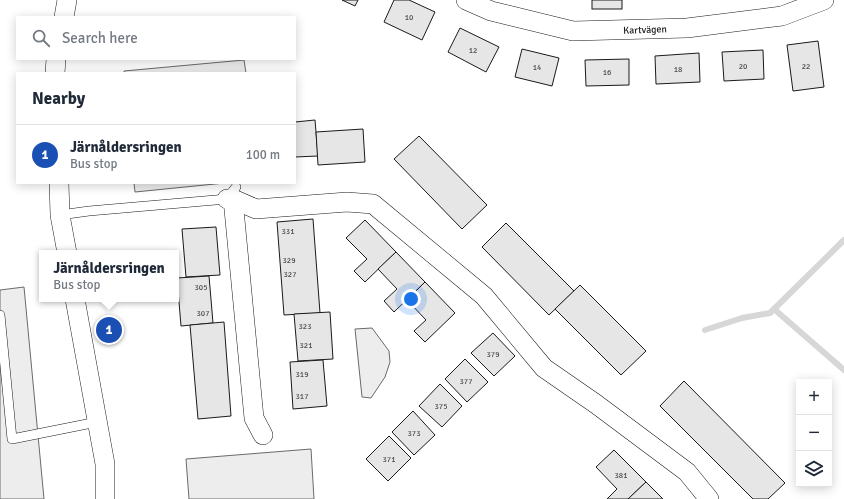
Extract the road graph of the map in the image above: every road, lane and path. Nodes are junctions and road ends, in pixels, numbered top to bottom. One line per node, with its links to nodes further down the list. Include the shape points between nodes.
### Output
1 (67, 0): 4 (street)
2 (466, 0): 3 (street, Kartvägen, via 491,11 573,31 695,27 782,16)
3 (824, 0)
4 (64, 16)
5 (56, 60): 6 (street)
6 (55, 72)
7 (59, 184): 9 (street)
8 (232, 195): 9 (lane); 14 (street, via 254,418); 16 (street, via 256,209 347,202 373,204 484,296 544,368 686,472)
9 (60, 215): 10 (street)
10 (66, 250)
11 (76, 302): 13 (street)
12 (0, 315): 13 (lane, via 12,439)
13 (97, 422): 15 (street, via 105,464)
14 (262, 435)
15 (105, 499)
16 (709, 499)

